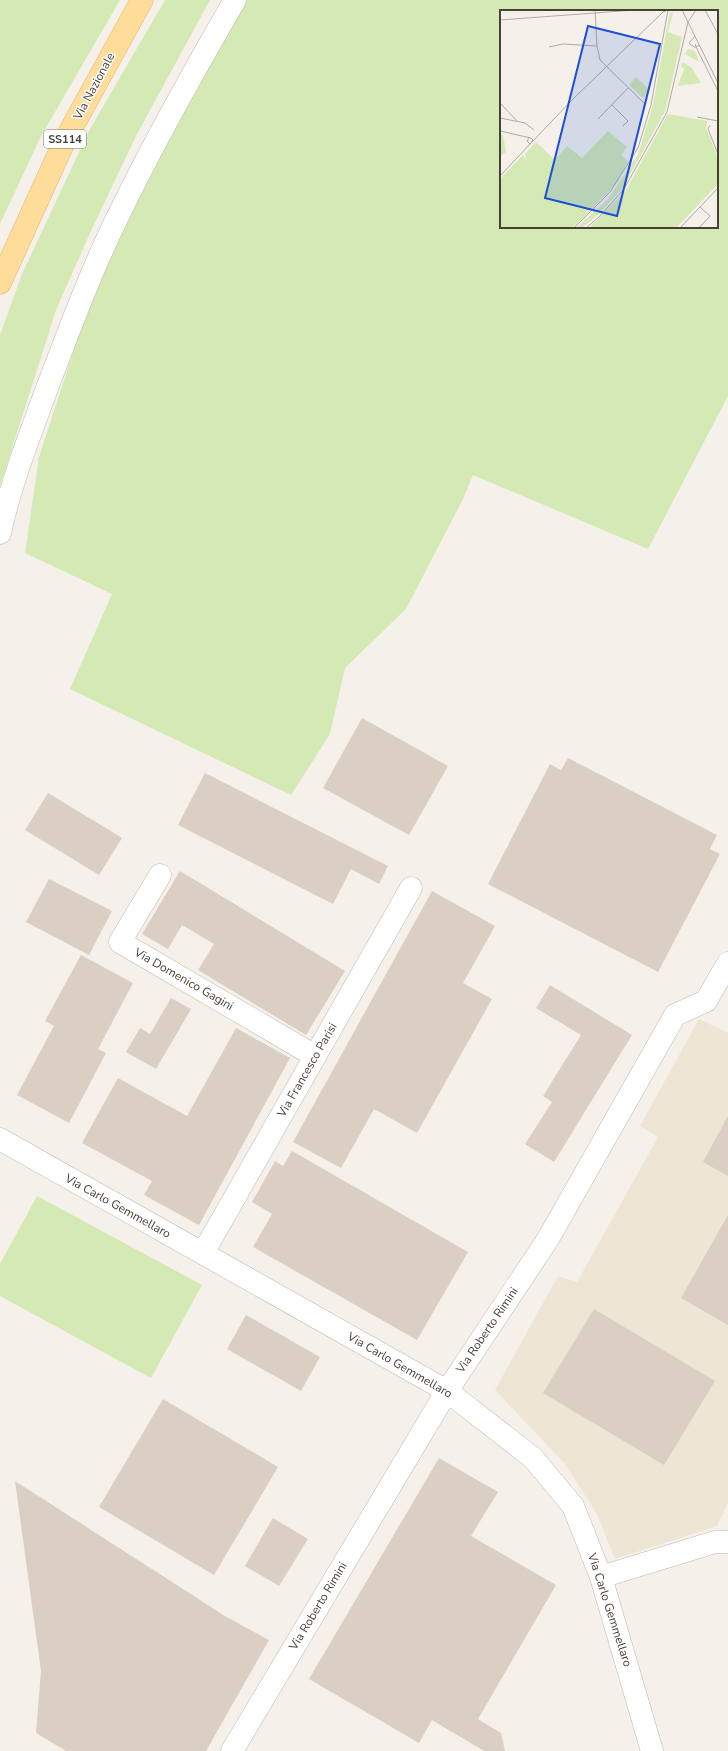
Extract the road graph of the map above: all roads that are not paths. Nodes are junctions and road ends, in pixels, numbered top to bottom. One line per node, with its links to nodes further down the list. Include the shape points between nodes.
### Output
1 (142, 0): 3 (main road, Via Nazionale / SS114, via 64,142)
2 (235, 0): 4 (street, via 172,110 120,211 76,311 32,427)
3 (0, 283)
4 (2, 517): 5 (street)
5 (0, 533)
6 (160, 875): 9 (street, Via Domenico Gagini, via 120,942)
7 (411, 888): 9 (street, Via Francesco Parisi)
8 (728, 964): 12 (street, Via Roberto Rimini, via 706,1001 675,1015 548,1238)
9 (315, 1056): 11 (street, Via Francesco Parisi)
10 (0, 1139): 11 (street, Via Carlo Gemmellaro)
11 (203, 1253): 12 (street, Via Carlo Gemmellaro)
12 (447, 1391): 14 (street, Via Carlo Gemmellaro, via 533,1458 573,1506); 15 (street, Via Roberto Rimini)
13 (728, 1542): 14 (street, via 714,1542)
14 (601, 1577): 16 (street, Via Carlo Gemmellaro)
15 (232, 1751)
16 (652, 1751)

